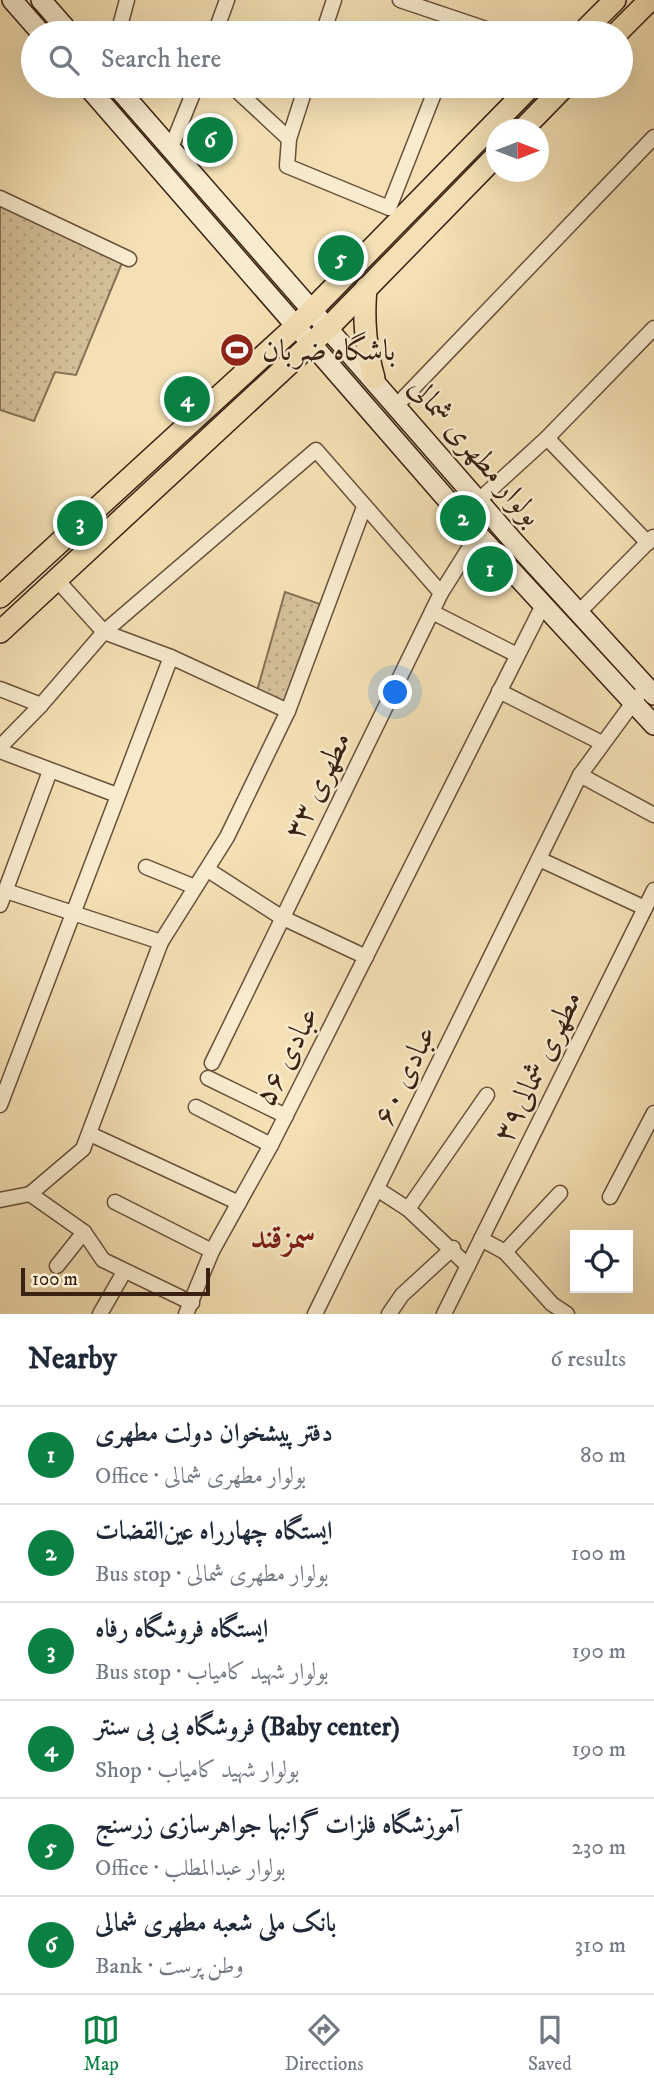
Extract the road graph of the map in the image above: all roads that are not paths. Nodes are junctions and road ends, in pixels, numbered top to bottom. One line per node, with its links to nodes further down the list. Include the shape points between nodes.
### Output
1 (12, 0): 9 (main road)
2 (41, 0): 10 (main road)
3 (127, 0): 11 (street)
4 (227, 0): 12 (street)
5 (334, 0): 13 (street)
6 (400, 0): 14 (street)
7 (615, 0): 15 (main road)
8 (650, 0): 16 (main road)
9 (30, 21)
10 (59, 21)
11 (121, 21)
12 (219, 21)
13 (327, 21)
14 (446, 21)
15 (594, 21)
16 (629, 21)
17 (98, 98): 26 (main road, بولوار مطهری شمالی)
18 (127, 98): 25 (main road, بولوار مطهری شمالی)
19 (190, 98): 30 (street)
20 (245, 98): 29 (street)
21 (302, 98): 29 (street)
22 (432, 98): 29 (street, via 388,208 287,166)
23 (519, 98): 35 (main road)
24 (553, 98): 27 (main road)
25 (132, 104): 26 (main road); 30 (main road, بولوار مطهری شمالی)
26 (117, 119): 36 (main road, بولوار مطهری شمالی)
27 (533, 119)
28 (654, 137): 41 (street)
29 (289, 139)
30 (171, 148): 35 (main road, بولوار مطهری شمالی)
31 (486, 166): 34 (main road)
32 (0, 198): 33 (street)
33 (130, 258)
34 (366, 288): 37 (main road); 40 (main road, via 363,318)
35 (313, 309): 36 (main road); 37 (main road, بولوار مطهری شمالی)
36 (297, 325): 39 (main road, بولوار مطهری شمالی); 43 (main road)
37 (329, 327): 39 (main road); 40 (main road, بولوار مطهری شمالی)
38 (654, 328): 42 (street)
39 (313, 343): 44 (main road); 47 (main road, بولوار مطهری شمالی)
40 (374, 378): 41 (main road, بولوار مطهری شمالی)
41 (397, 405): 45 (main road, بولوار مطهری شمالی)
42 (547, 438): 45 (street); 48 (street)
43 (133, 475): 44 (main road); 50 (main road)
44 (149, 492): 49 (main road)
45 (478, 501): 53 (main road, بولوار مطهری شمالی)
46 (364, 507): 51 (street); 56 (street, via 316,450); 63 (street)
47 (478, 534): 51 (street, مطهری ۳۳); 52 (main road, بولوار مطهری شمالی)
48 (651, 539): 53 (street)
49 (57, 580): 55 (main road); 56 (street)
50 (5, 586)
51 (441, 593): 54 (street, مطهری ۳۳)
52 (543, 605): 57 (street, عبادی ۵۶); 61 (main road, بولوار مطهری شمالی)
53 (580, 611): 61 (main road, بولوار مطهری شمالی)
54 (432, 612): 57 (street); 80 (street, مطهری ۳۳)
55 (0, 632)
56 (104, 632): 58 (street); 62 (street)
57 (517, 655): 60 (street, عبادی ۵۶)
58 (171, 657): 63 (street); 69 (street)
59 (0, 689): 62 (street)
60 (499, 691): 65 (street); 82 (street, عبادی ۵۶)
61 (645, 694): 64 (main road, بولوار مطهری شمالی); 65 (street, عبادی ۶۰)
62 (41, 705): 66 (street)
63 (288, 711): 73 (street)
64 (654, 725)
65 (602, 743): 68 (street, عبادی ۶۰)
66 (0, 749): 67 (street)
67 (50, 771): 69 (street); 76 (street)
68 (580, 775): 70 (street); 71 (street, عبادی ۶۰)
69 (117, 794): 79 (street)
70 (654, 815)
71 (539, 859): 78 (street); 90 (street, عبادی ۶۰)
72 (146, 867): 74 (street)
73 (208, 870): 74 (street); 80 (street)
74 (195, 887): 81 (street)
75 (654, 890): 78 (street, مطهری شمالی۳۹)
76 (6, 891): 77 (street); 79 (street)
77 (0, 905)
78 (645, 908): 99 (street, مطهری شمالی۳۹)
79 (74, 914): 81 (street); 84 (street)
80 (281, 917): 82 (street); 87 (street, مطهری ۳۳, via 210,1071)
81 (161, 942): 88 (street)
82 (366, 957): 87 (street, عبادی ۵۶)
83 (487, 1096): 97 (street)
84 (0, 1105)
85 (196, 1107): 89 (street)
86 (654, 1112): 93 (street)
87 (286, 1116): 89 (street, عبادی ۵۶)
88 (90, 1134): 92 (street, via 83,1149); 96 (street)
89 (271, 1145): 96 (street, عبادی ۵۶)
90 (377, 1189): 97 (street); 109 (street, عبادی ۶۰)
91 (560, 1193): 102 (street)
92 (30, 1194): 94 (street); 98 (street)
93 (610, 1198)
94 (0, 1200)
95 (115, 1202): 101 (street)
96 (239, 1203): 101 (street, عبادی ۵۶)
97 (408, 1209): 100 (street)
98 (84, 1232): 103 (street); 105 (street, via 103,1260)
99 (481, 1239): 102 (street); 104 (street, مطهری شمالی۳۹)
100 (453, 1248): 104 (street); 110 (street, via 402,1295)
101 (212, 1251): 106 (street, عبادی ۵۶)
102 (505, 1252): 107 (street)
103 (57, 1266)
104 (468, 1266): 111 (street, مطهری شمالی۳۹)
105 (124, 1272): 106 (street); 108 (street)
106 (189, 1308)
107 (549, 1309): 112 (street)
108 (100, 1314)
109 (315, 1314)
110 (389, 1314)
111 (444, 1314)
112 (567, 1314)

